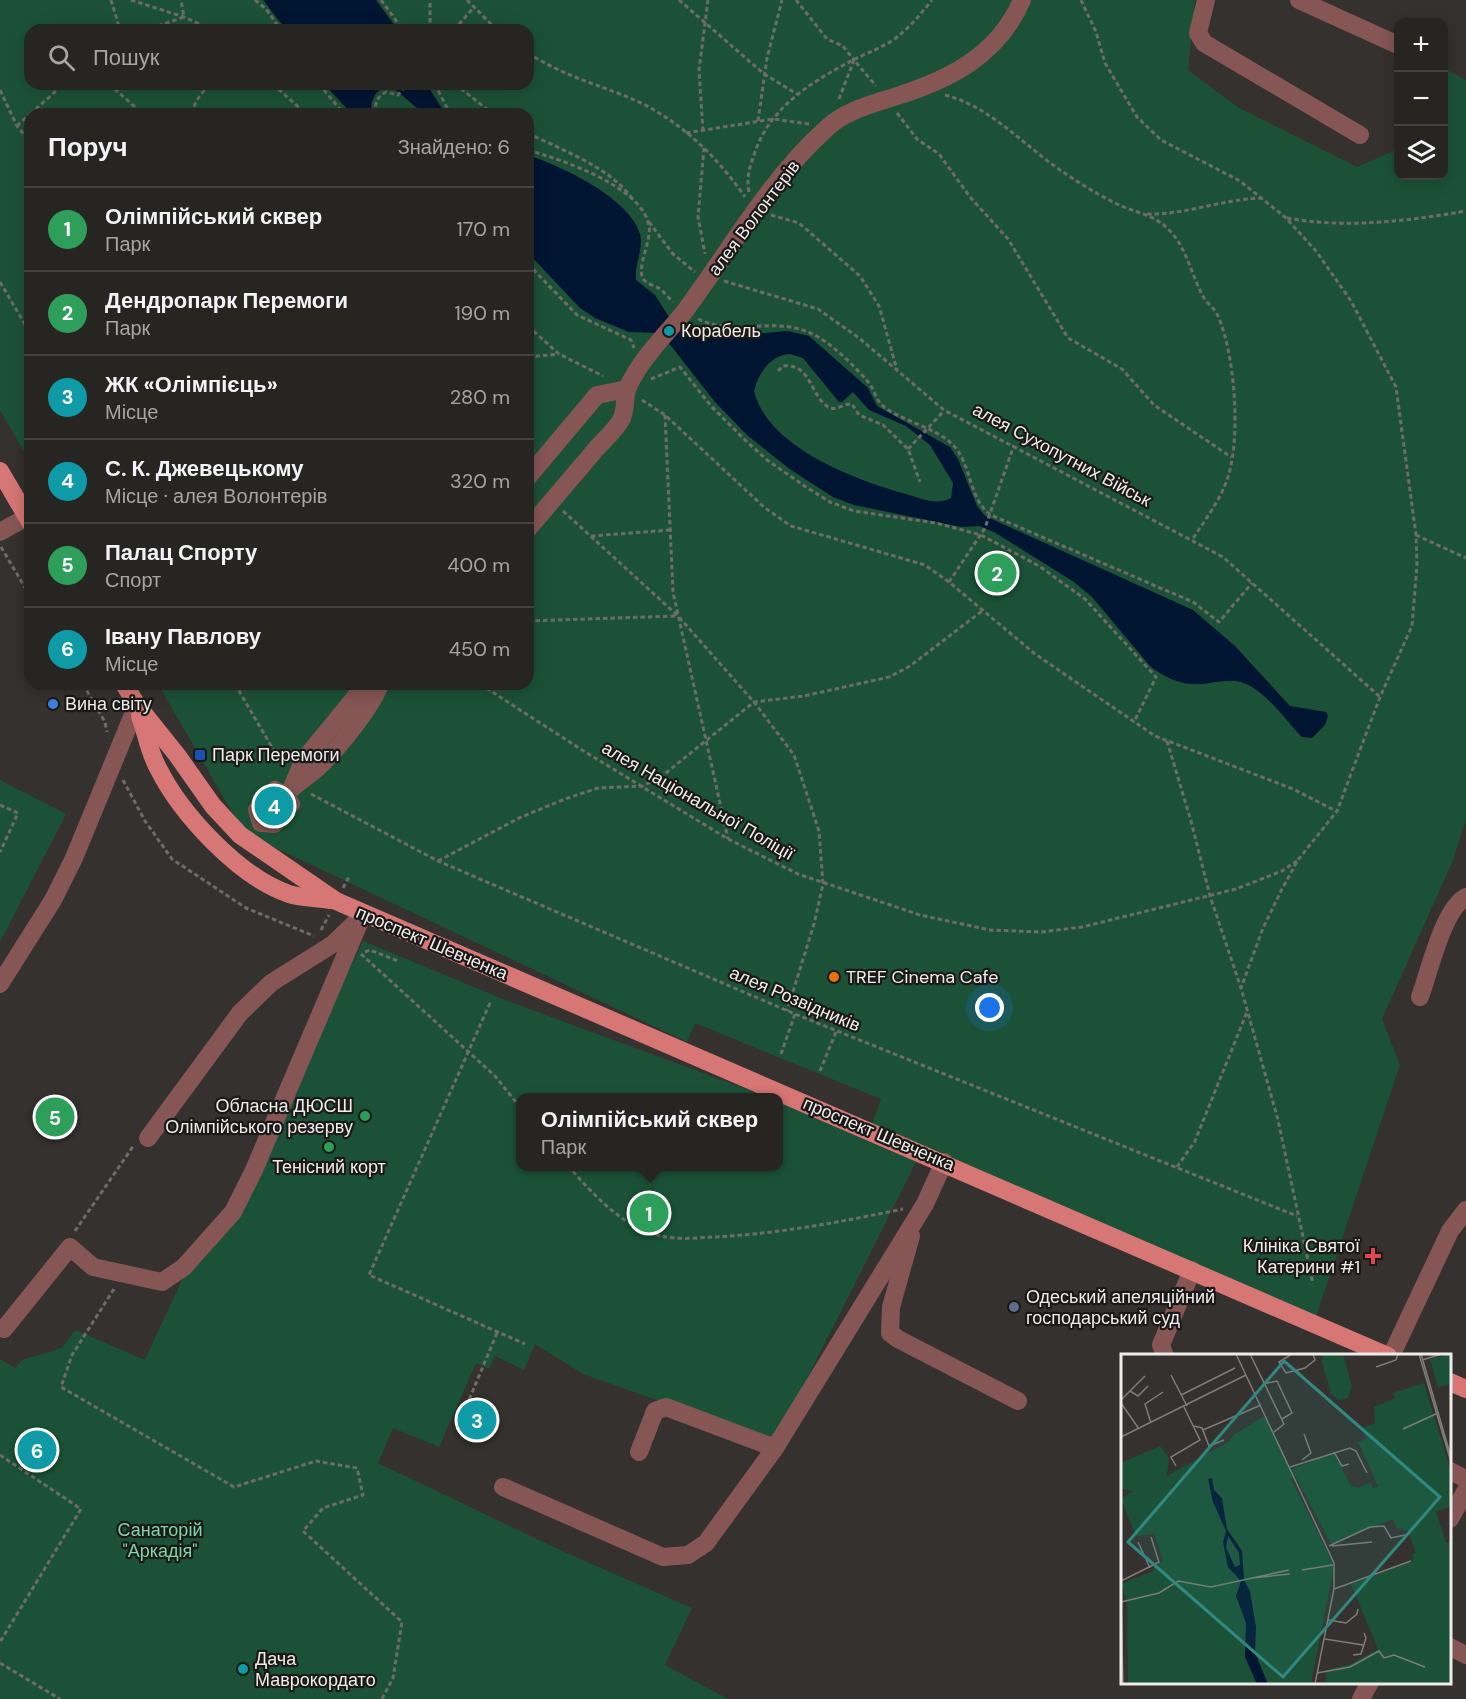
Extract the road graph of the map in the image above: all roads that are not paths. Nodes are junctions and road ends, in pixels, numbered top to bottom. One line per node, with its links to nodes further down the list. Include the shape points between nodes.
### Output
1 (1022, 0): 6 (street, алея Волонтерів, via 1010,25 963,68 920,89 843,116 828,127 755,211)
2 (1206, 0): 5 (street, via 1198,33 1204,43)
3 (1299, 0): 4 (street)
4 (1394, 43)
5 (1360, 135)
6 (627, 388): 7 (street, via 597,395); 11 (street, алея Волонтерів, via 622,418)
7 (534, 470)
8 (0, 471): 9 (main road)
9 (24, 513)
10 (24, 522): 12 (street)
11 (534, 522)
12 (0, 532)
13 (128, 690): 16 (main road, проспект Шевченка)
14 (361, 690): 17 (street, via 303,761)
15 (378, 690): 17 (street, via 375,700 315,770)
16 (137, 705): 20 (main road, проспект Шевченка, via 213,806 240,835 336,901); 21 (street, via 63,879)
17 (289, 790): 18 (street, via 275,790 257,810)
18 (258, 827)
19 (1466, 897): 22 (street, via 1447,920)
20 (363, 914): 23 (main road, проспект Шевченка); 25 (street, via 333,944 270,983 240,1013); 30 (street, via 355,952 233,1212 184,1267 162,1282 93,1267 70,1247)
21 (0, 984)
22 (1420, 997)
23 (782, 1093)
24 (783, 1093): 26 (main road, проспект Шевченка)
25 (148, 1138)
26 (944, 1162): 28 (street); 29 (main road, проспект Шевченка)
27 (1466, 1210): 32 (street)
28 (913, 1225): 35 (street, via 891,1307 890,1333); 36 (street)
29 (1192, 1270): 31 (street, via 1161,1345); 32 (main road, проспект Шевченка)
30 (4, 1329)
31 (1164, 1354)
32 (1380, 1354)
33 (1451, 1383): 34 (main road)
34 (1466, 1389)
35 (1018, 1401)
36 (775, 1448): 37 (street, via 666,1407 655,1411); 40 (street, via 706,1543 688,1555 663,1557)
37 (639, 1452)
38 (1451, 1472): 39 (street)
39 (1466, 1479)
40 (503, 1487)
41 (1466, 1490): 42 (street)
42 (1451, 1516)
43 (1451, 1648): 44 (street)
44 (1466, 1655)
45 (1369, 1684): 46 (street)
46 (1361, 1699)

